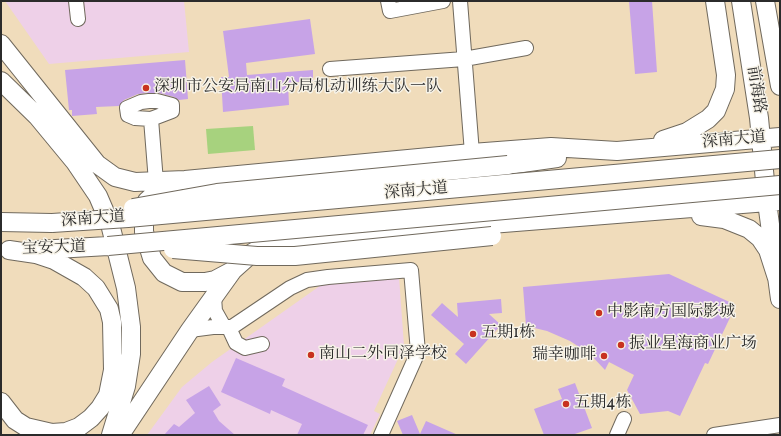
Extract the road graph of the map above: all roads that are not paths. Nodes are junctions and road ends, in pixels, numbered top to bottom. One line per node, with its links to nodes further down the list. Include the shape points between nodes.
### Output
1 (76, 1): 8 (street)
2 (388, 1): 3 (street, via 390,11)
3 (443, 1)
4 (460, 1): 11 (street)
5 (714, 1): 18 (main road, via 726,75 725,90 716,110 699,126 687,132)
6 (741, 1): 17 (main road, 前海路)
7 (764, 1): 13 (main road, 前海路)
8 (78, 20)
9 (1, 44): 22 (main road, 深南大道, via 106,172 125,180)
10 (526, 48): 11 (street)
11 (464, 59): 12 (street); 19 (street)
12 (330, 69)
13 (779, 79)
14 (1, 81): 41 (main road, via 37,116 88,179 112,230 126,288 131,327 131,354 126,386)
15 (151, 119): 22 (street)
16 (780, 137): 17 (main road, 深南大道)
17 (761, 138): 18 (main road, 深南大道); 25 (main road, 前海路)
18 (621, 150): 19 (main road, 深南大道, via 552,147); 28 (main road, bridge, via 508,165 194,196)
19 (472, 153): 21 (main road, 深南大道)
20 (780, 159): 28 (main road, 深南大道, bridge)
21 (185, 180): 22 (main road, 深南大道); 24 (main road, via 157,192)
22 (156, 182): 24 (street)
23 (780, 185): 29 (main road, 深南大道, bridge)
24 (147, 201): 31 (main road, via 143,214 146,242 152,258 164,273 182,282 193,283 215,280)
25 (773, 202): 26 (main road); 32 (main road, 前海路)
26 (641, 213): 29 (main road, bridge, via 492,236 295,256 257,256); 31 (main road, via 497,222 287,241 262,247); 32 (main road, via 704,216 724,219 749,229 760,238 768,250)
27 (1, 222): 28 (main road, 宝安大道)
28 (52, 223)
29 (108, 246): 30 (main road, 宝安大道, via 63,250)
30 (5, 249): 38 (main road, via 36,254 70,268 96,288 109,309 114,354 108,395 92,418 79,427 66,432 52,433 26,427 16,420)
31 (233, 270): 33 (main road)
32 (777, 278): 34 (main road, 前海路)
33 (214, 297): 35 (street, via 214,312); 36 (main road)
34 (780, 299)
35 (227, 327): 36 (street); 37 (street, via 236,343 245,348); 43 (street, via 307,280 411,270 418,352)
36 (190, 330): 42 (main road)
37 (262, 344)
38 (1, 402)
39 (624, 419): 44 (street)
40 (780, 425): 45 (street)
41 (111, 435)
42 (120, 435)
43 (381, 435)
44 (617, 435)
45 (714, 435)

